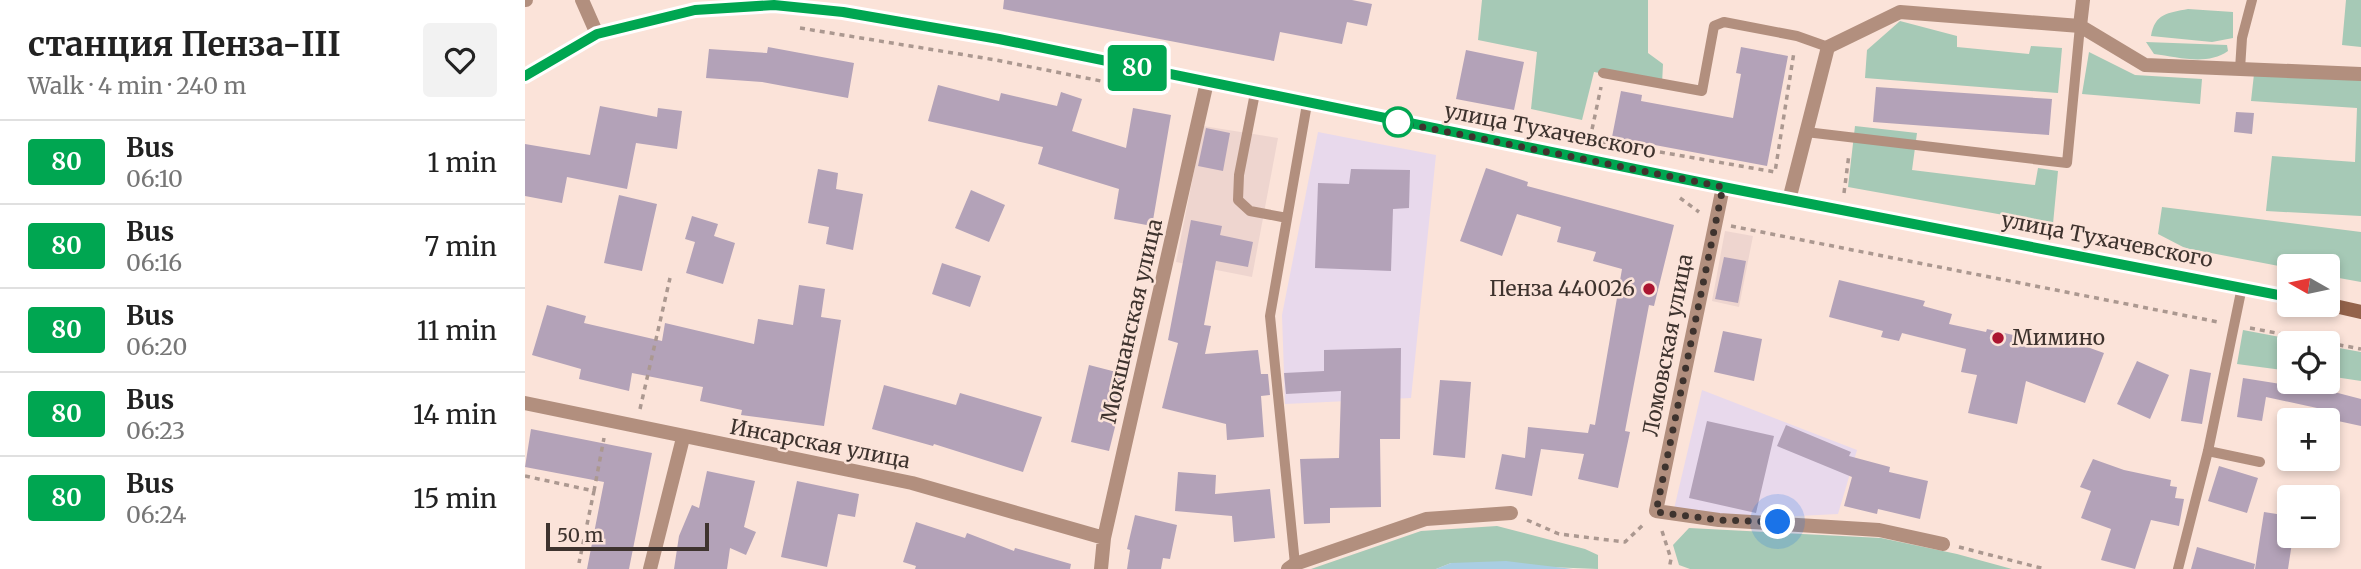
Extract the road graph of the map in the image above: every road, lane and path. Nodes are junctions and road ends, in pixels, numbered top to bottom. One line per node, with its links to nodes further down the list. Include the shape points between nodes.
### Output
1 (582, 0): 7 (street)
2 (2083, 0): 6 (street)
3 (2252, 0): 10 (lane)
4 (1901, 6): 6 (street); 9 (street)
5 (790, 26): 15 (path)
6 (2080, 26): 10 (street, via 2145,65); 18 (lane, via 2067,163)
7 (597, 34): 13 (main road, улица Тухачевского); 14 (main road, улица Тухачевского, via 695,10 774,5 843,12)
8 (1797, 36): 9 (lane); 11 (lane, via 1724,22 1714,26 1702,91); 20 (path, via 1775,172)
9 (1828, 47): 18 (street)
10 (2240, 69): 12 (street)
11 (1603, 73): 20 (path)
12 (2361, 74)
13 (525, 76)
14 (1207, 82): 16 (main road, улица Тухачевского); 45 (street, Мокшанская улица)
15 (1164, 93)
16 (1255, 93): 17 (main road, улица Тухачевского); 26 (lane, via 1238,200 1250,211)
17 (1307, 104): 22 (main road, улица Тухачевского); 26 (lane)
18 (1805, 132): 25 (street)
19 (1579, 137): 20 (path)
20 (1590, 139)
21 (1849, 150): 23 (path, via 1843,193)
22 (1723, 187): 25 (main road, улица Тухачевского); 27 (street, Ломовская улица)
23 (1855, 195)
24 (1668, 196): 27 (path, via 1682,198)
25 (1789, 200): 29 (main road, улица Тухачевского)
26 (1287, 218): 48 (lane, via 1269,316)
27 (1714, 223): 33 (path); 43 (street, Ломовская улица)
28 (670, 278): 37 (path)
29 (2242, 287): 30 (main road, улица Тухачевского); 33 (lane)
30 (2277, 294)
31 (2340, 307): 32 (main road)
32 (2361, 312)
33 (2236, 325): 34 (path); 39 (lane)
34 (2361, 349)
35 (525, 403): 36 (street, Инсарская улица)
36 (607, 421): 37 (street, Инсарская улица); 42 (path)
37 (635, 427): 38 (street, Инсарская улица)
38 (683, 438): 45 (street, Инсарская улица, via 912,484); 49 (street)
39 (2208, 451): 40 (lane); 53 (lane)
40 (2260, 462)
41 (525, 476): 42 (path)
42 (594, 491): 47 (path)
43 (1656, 512): 44 (path, via 1625,542 1559,534); 46 (street, via 1879,530); 51 (path, via 1671,559)
44 (1511, 513): 48 (street, via 1426,519)
45 (1104, 538): 50 (street, Мокшанская улица)
46 (1943, 544): 52 (path)
47 (579, 564)
48 (1292, 566)
49 (650, 569)
50 (1101, 569)
51 (1669, 569)
52 (2045, 569)
53 (2178, 569)

